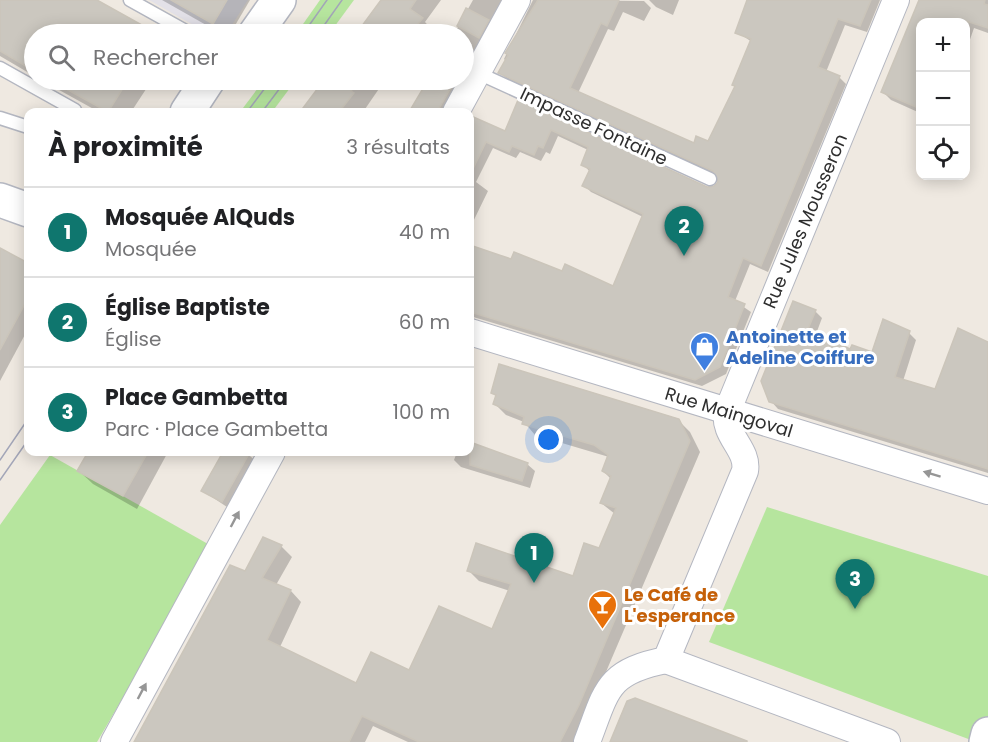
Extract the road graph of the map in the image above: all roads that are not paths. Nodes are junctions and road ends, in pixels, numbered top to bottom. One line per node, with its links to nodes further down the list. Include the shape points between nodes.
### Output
1 (130, 0): 6 (lane)
2 (256, 0): 7 (main road)
3 (279, 0): 8 (main road)
4 (517, 0): 10 (street)
5 (896, 0): 25 (street, Rue Jules Mousseron)
6 (173, 24)
7 (242, 24)
8 (262, 24)
9 (0, 68): 12 (lane)
10 (478, 73): 11 (street); 20 (lane, Impasse Fontaine)
11 (474, 80)
12 (24, 82)
13 (38, 90): 15 (lane)
14 (468, 90): 16 (street)
15 (69, 108)
16 (458, 108)
17 (0, 118): 18 (lane)
18 (24, 126)
19 (0, 177): 21 (main road)
20 (710, 179)
21 (24, 186)
22 (0, 200): 23 (main road)
23 (24, 209)
24 (474, 333): 25 (street, Rue Maingoval)
25 (727, 412): 27 (street, Rue Maingoval, one-way to 25); 28 (street, via 726,426 745,459 746,471)
26 (270, 456): 30 (street, one-way to 26)
27 (988, 491)
28 (666, 660): 31 (street, via 631,669 615,680); 32 (street)
29 (988, 734): 33 (main road)
30 (114, 742)
31 (587, 742)
32 (887, 742)
33 (986, 742)

